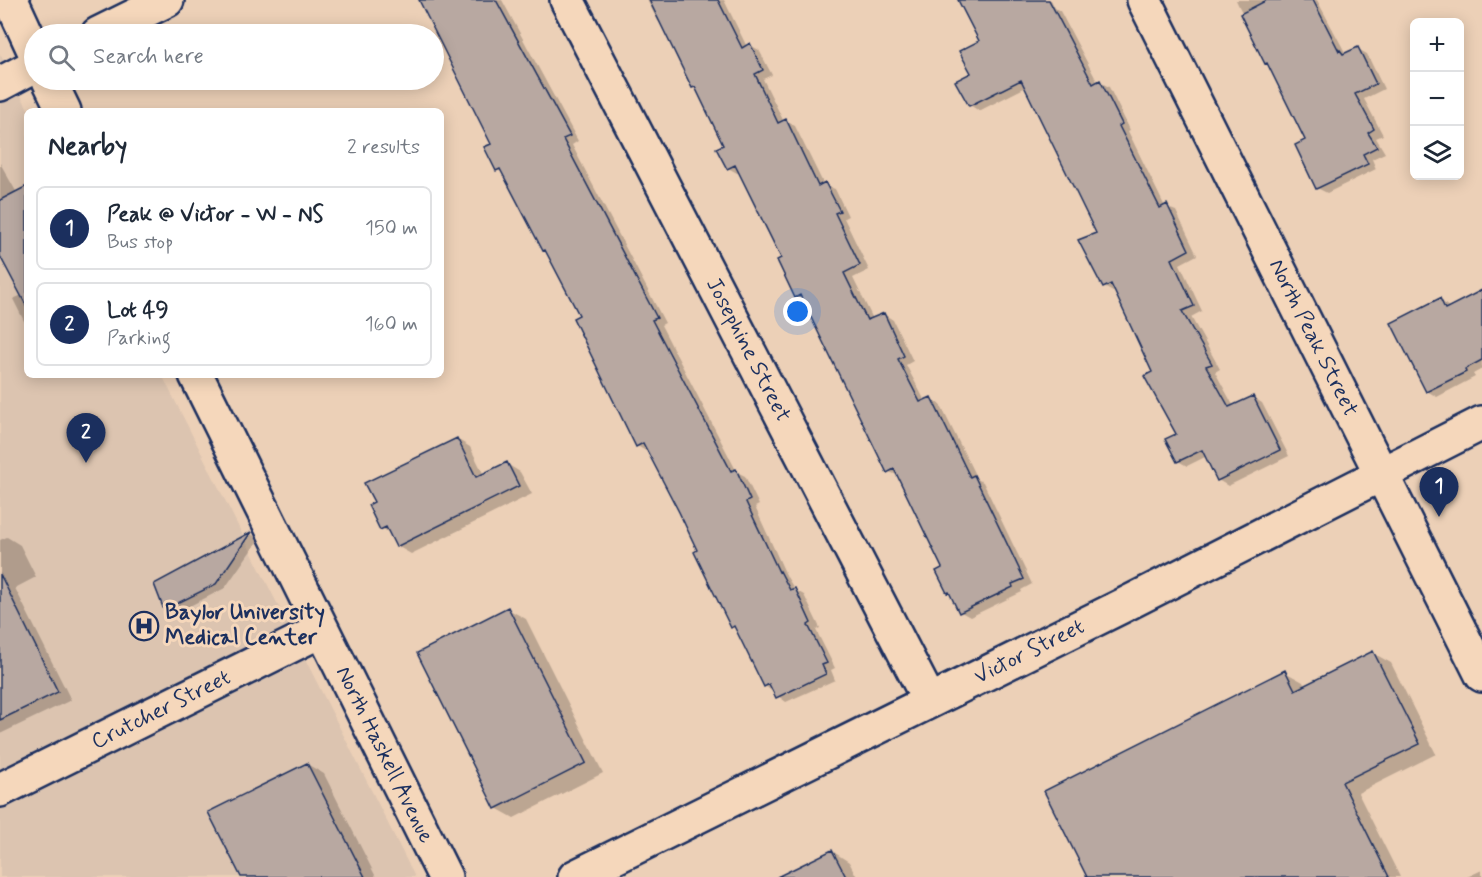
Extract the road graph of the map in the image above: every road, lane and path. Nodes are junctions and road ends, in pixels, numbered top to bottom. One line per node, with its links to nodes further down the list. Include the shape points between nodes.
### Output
1 (11, 0): 6 (street)
2 (167, 0): 5 (street)
3 (567, 0): 16 (street, Josephine Street)
4 (1144, 0): 13 (street, North Peak Street)
5 (118, 24)
6 (24, 28)
7 (24, 71): 8 (street)
8 (0, 84)
9 (54, 90): 10 (street)
10 (63, 108)
11 (197, 378): 14 (street, North Haskell Avenue)
12 (1482, 423): 13 (street, Victor Street)
13 (1381, 474): 15 (street, North Peak Street); 16 (street, Victor Street)
14 (322, 630): 17 (street, Crutcher Street); 18 (street, North Haskell Avenue)
15 (1482, 675)
16 (929, 700): 19 (street, Victor Street)
17 (0, 790)
18 (445, 877)
19 (575, 877)

